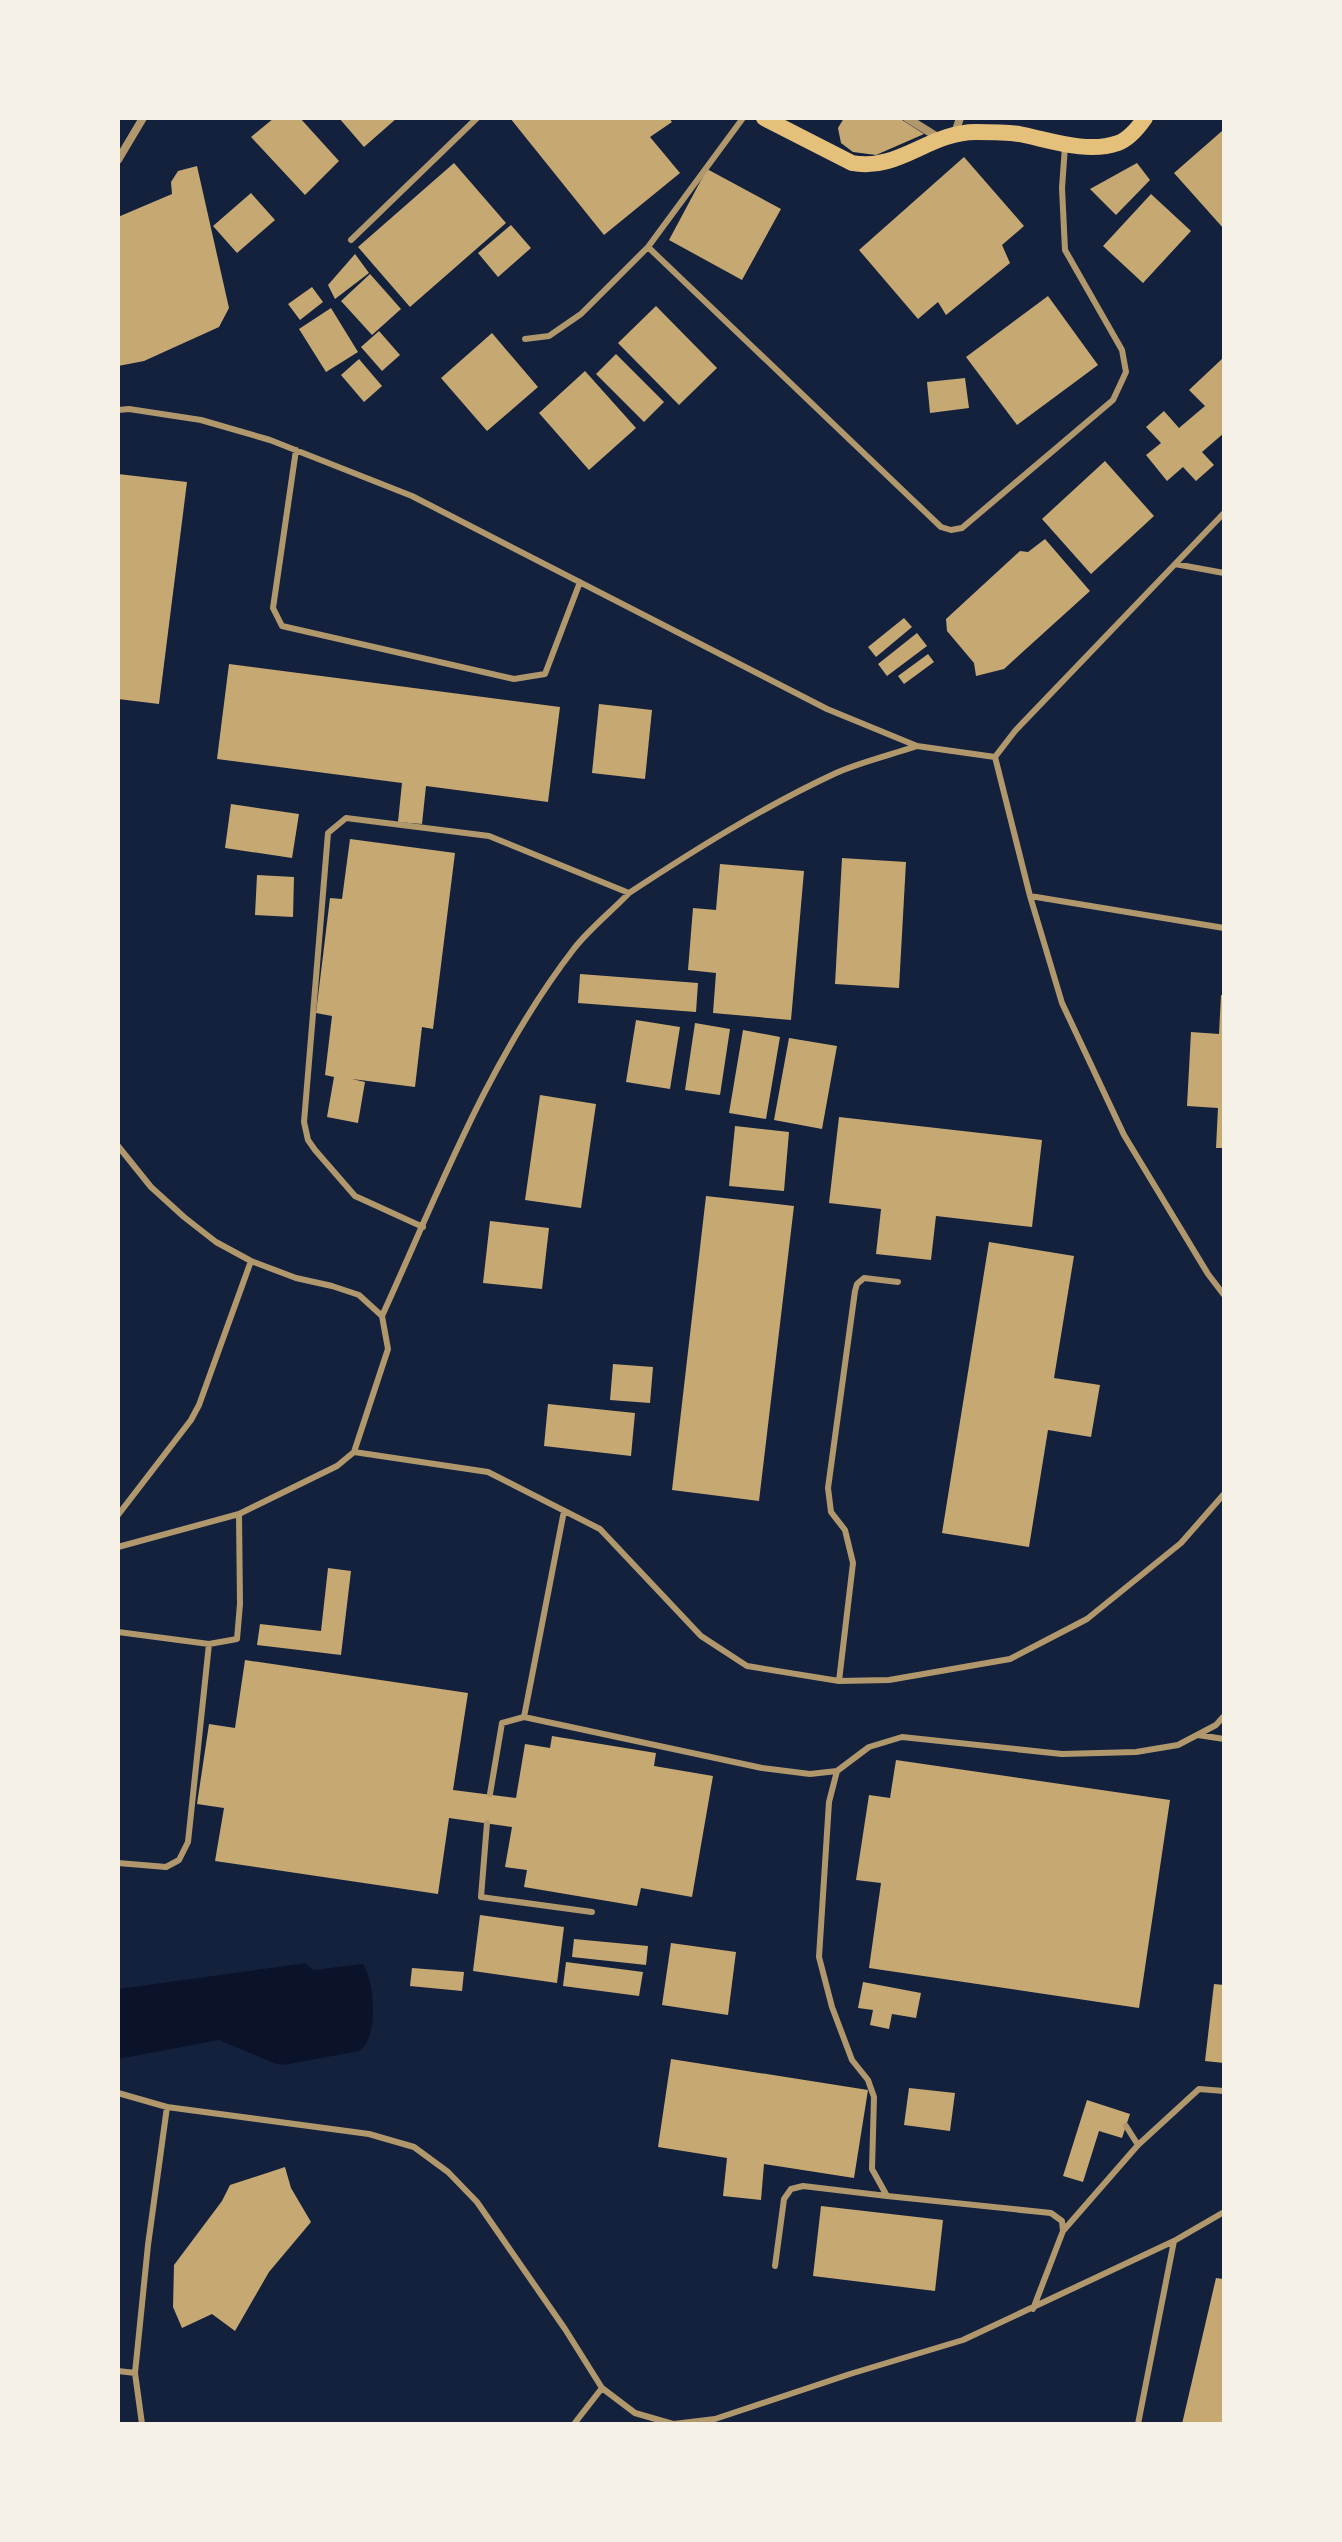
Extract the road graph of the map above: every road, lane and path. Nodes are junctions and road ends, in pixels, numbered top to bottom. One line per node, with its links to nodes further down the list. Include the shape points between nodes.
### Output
1 (143, 118): 9 (street)
2 (477, 118): 10 (lane)
3 (743, 118): 11 (lane)
4 (764, 118): 7 (main road, via 868,166 895,159)
5 (907, 118): 7 (street)
6 (1145, 118): 8 (main road, via 1119,143)
7 (951, 130): 8 (main road, via 1015,133)
8 (1065, 143): 11 (lane, via 1065,250 1122,350 1126,372 1113,400 962,528 941,527)
9 (118, 160)
10 (351, 240)
11 (648, 247): 12 (lane, via 581,314 549,336)
12 (525, 339)
13 (118, 410): 14 (lane, via 201,420)
14 (296, 450): 18 (lane, via 412,496); 18 (lane, via 273,608 282,626 514,679 545,674)
15 (1224, 513): 16 (lane)
16 (1175, 564): 17 (lane); 20 (lane)
17 (1224, 573)
18 (580, 582): 19 (lane, via 827,709)
19 (917, 746): 20 (lane); 21 (lane, via 838,772 765,809)
20 (995, 757): 22 (lane)
21 (629, 893): 25 (lane, via 575,947 527,1015); 25 (lane, via 489,836 346,818 328,833 304,1122 308,1140 355,1196)
22 (1030, 896): 23 (lane); 28 (lane, via 1062,1003 1124,1135)
23 (1224, 928)
24 (118, 1146): 26 (lane, via 184,1217)
25 (423, 1227): 29 (lane)
26 (251, 1261): 29 (lane, via 359,1295); 34 (lane, via 199,1405)
27 (898, 1282): 38 (lane, via 864,1278 855,1291 828,1488 831,1512 845,1530 853,1563)
28 (1224, 1295)
29 (382, 1316): 30 (lane, via 388,1349)
30 (354, 1452): 32 (lane, via 488,1472); 33 (lane, via 337,1466)
31 (1224, 1494): 38 (lane, via 1181,1543 1087,1619 1010,1659 889,1680)
32 (564, 1511): 38 (lane, via 600,1529 701,1636 747,1666); 40 (lane)
33 (239, 1514): 35 (lane); 37 (lane, via 239,1635 233,1641)
34 (118, 1515)
35 (118, 1547)
36 (118, 1632): 37 (lane)
37 (209, 1644): 46 (lane, via 188,1842 179,1860 166,1867)
38 (839, 1681)
39 (1224, 1716): 41 (lane)
40 (524, 1717): 43 (lane, via 762,1768 810,1774); 44 (lane, via 502,1723)
41 (1198, 1735): 42 (lane); 43 (lane, via 1178,1745 1136,1752 1062,1754 902,1737 869,1747)
42 (1224, 1739)
43 (837, 1771): 53 (lane, via 829,1802 819,1957 852,2060 874,2097 872,2169)
44 (490, 1794)
45 (487, 1823): 47 (lane, via 481,1897)
46 (118, 1863)
47 (592, 1912)
48 (1224, 2091): 52 (lane, via 1199,2089)
49 (118, 2093): 50 (lane)
50 (167, 2107): 60 (lane); 61 (lane, via 369,2134 414,2147 477,2202)
51 (1126, 2126): 52 (lane)
52 (1138, 2145): 55 (lane)
53 (887, 2196): 55 (lane, via 1051,2213 1062,2221); 57 (lane, via 791,2189 784,2199)
54 (1224, 2212): 56 (lane)
55 (1063, 2231): 58 (lane)
56 (1174, 2241): 58 (lane); 65 (lane)
57 (775, 2266)
58 (1033, 2309): 64 (lane, via 963,2340 758,2407)
59 (118, 2371): 60 (lane)
60 (135, 2373): 62 (lane)
61 (602, 2388): 63 (lane); 64 (lane, via 635,2413)
62 (142, 2424)
63 (574, 2424)
64 (674, 2424)
65 (1138, 2424)

